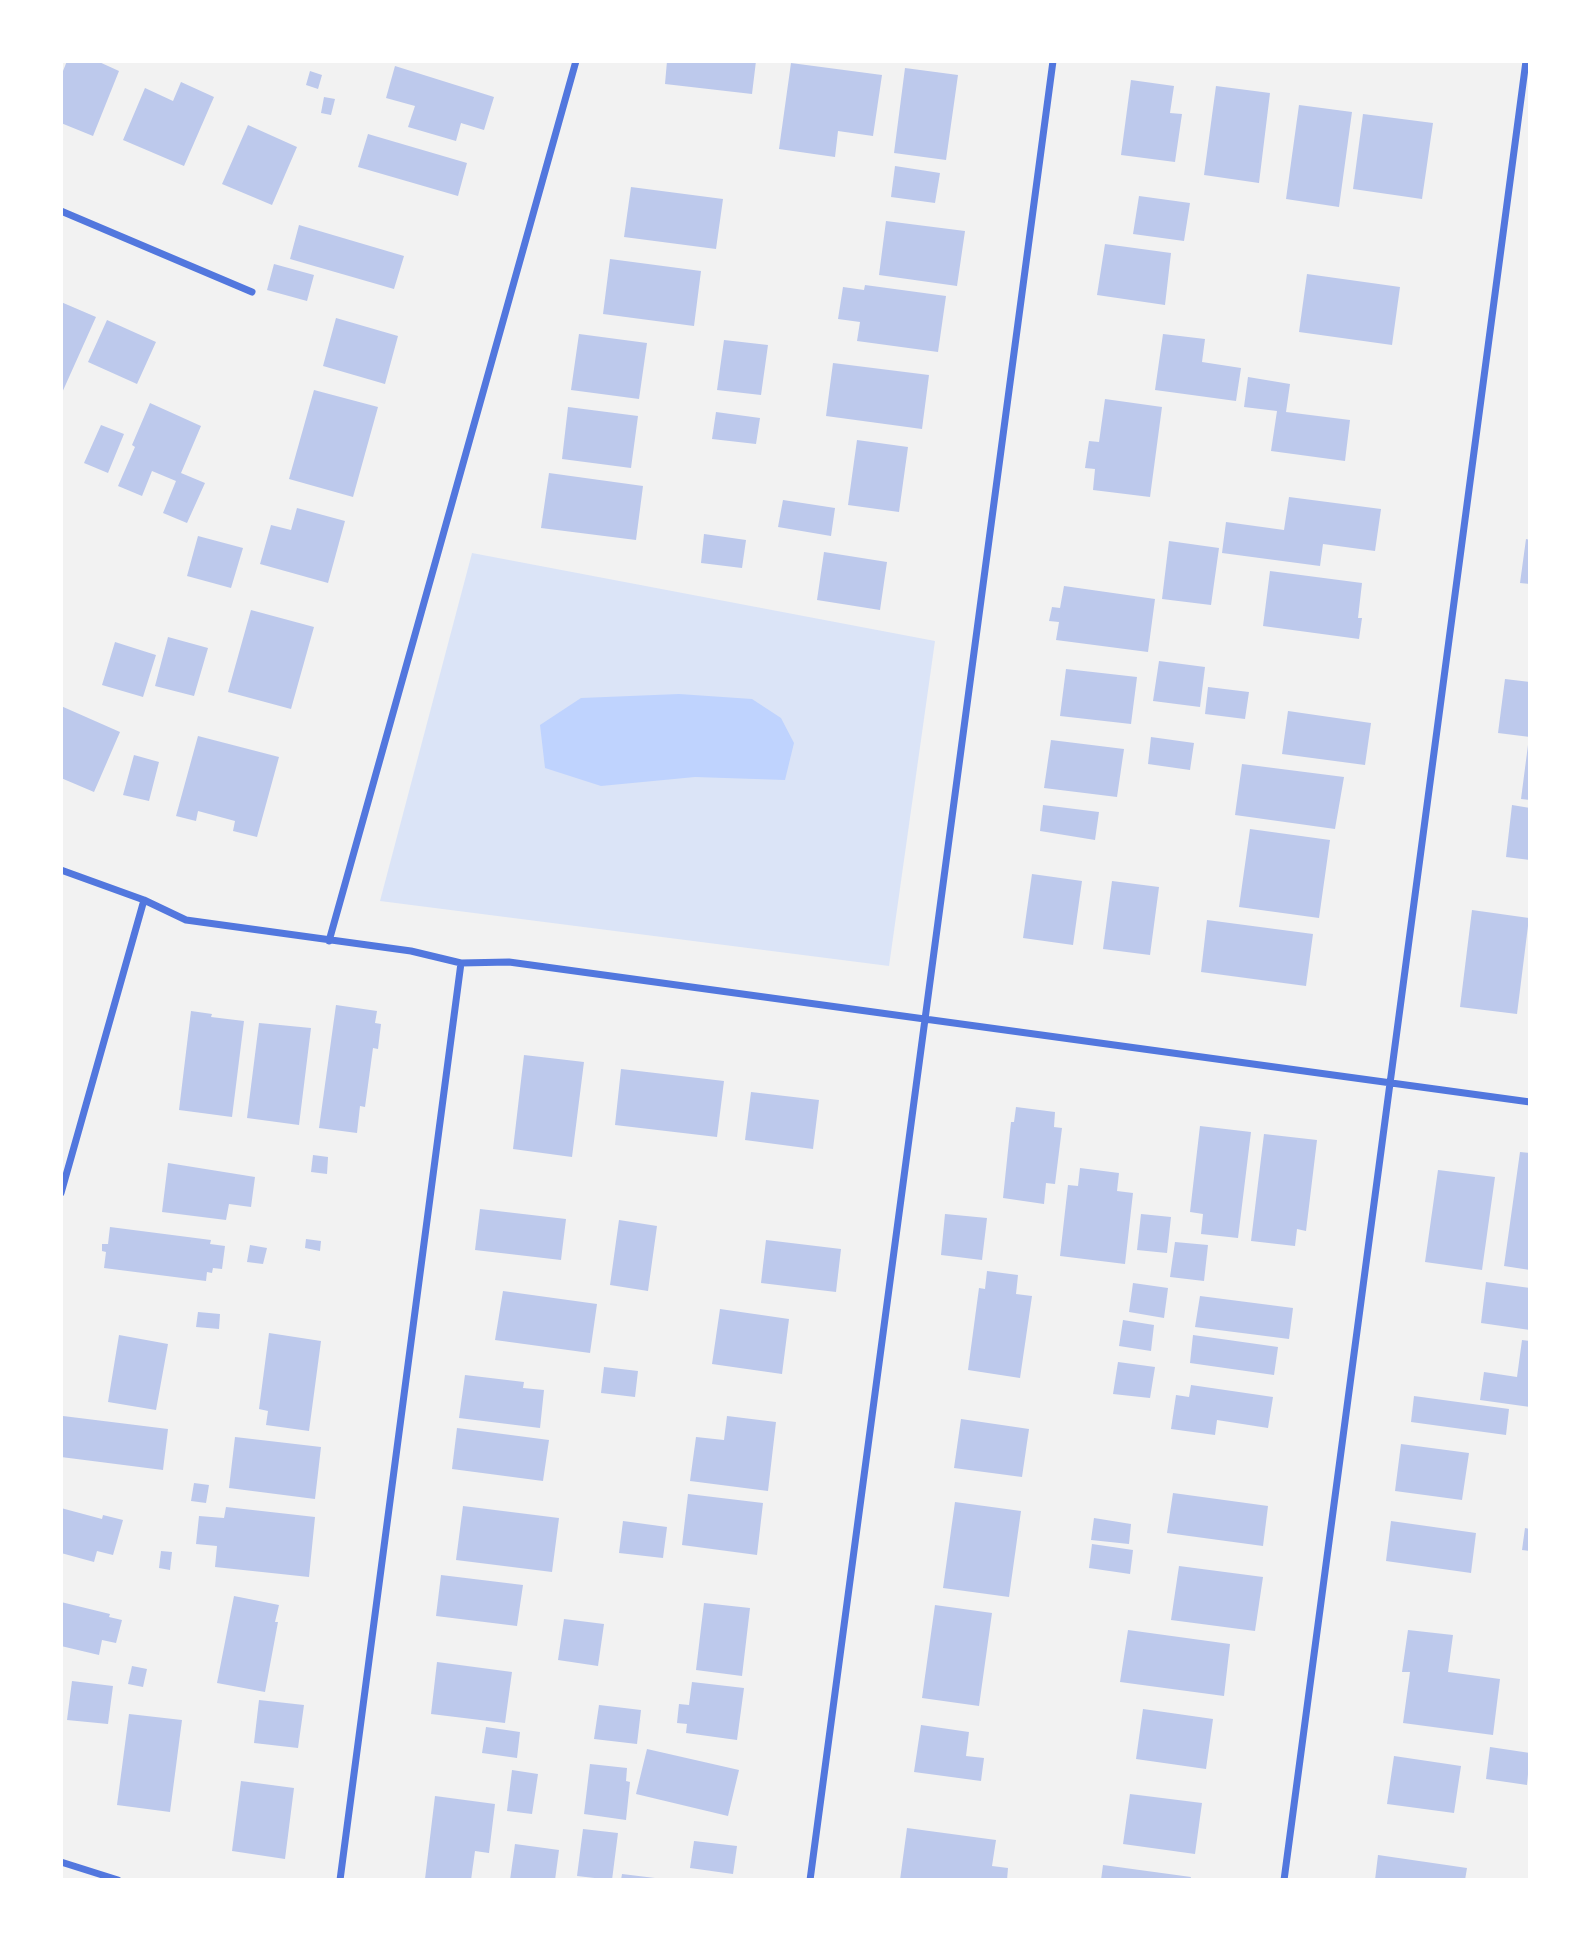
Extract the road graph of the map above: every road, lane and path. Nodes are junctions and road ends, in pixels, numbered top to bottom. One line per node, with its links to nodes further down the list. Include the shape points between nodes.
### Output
1 (576, 61): 8 (street)
2 (1053, 61): 10 (street)
3 (1526, 61): 11 (street)
4 (61, 211): 5 (street)
5 (252, 292)
6 (61, 870): 7 (street)
7 (144, 900): 8 (street, via 186,920); 13 (street)
8 (329, 941): 9 (street, via 411,951)
9 (460, 963): 10 (street, via 509,962); 16 (street)
10 (924, 1020): 11 (street); 17 (street)
11 (1391, 1083): 12 (street); 18 (street)
12 (1530, 1102)
13 (61, 1193)
14 (61, 1862): 15 (street)
15 (118, 1880)
16 (340, 1880)
17 (810, 1880)
18 (1284, 1880)

